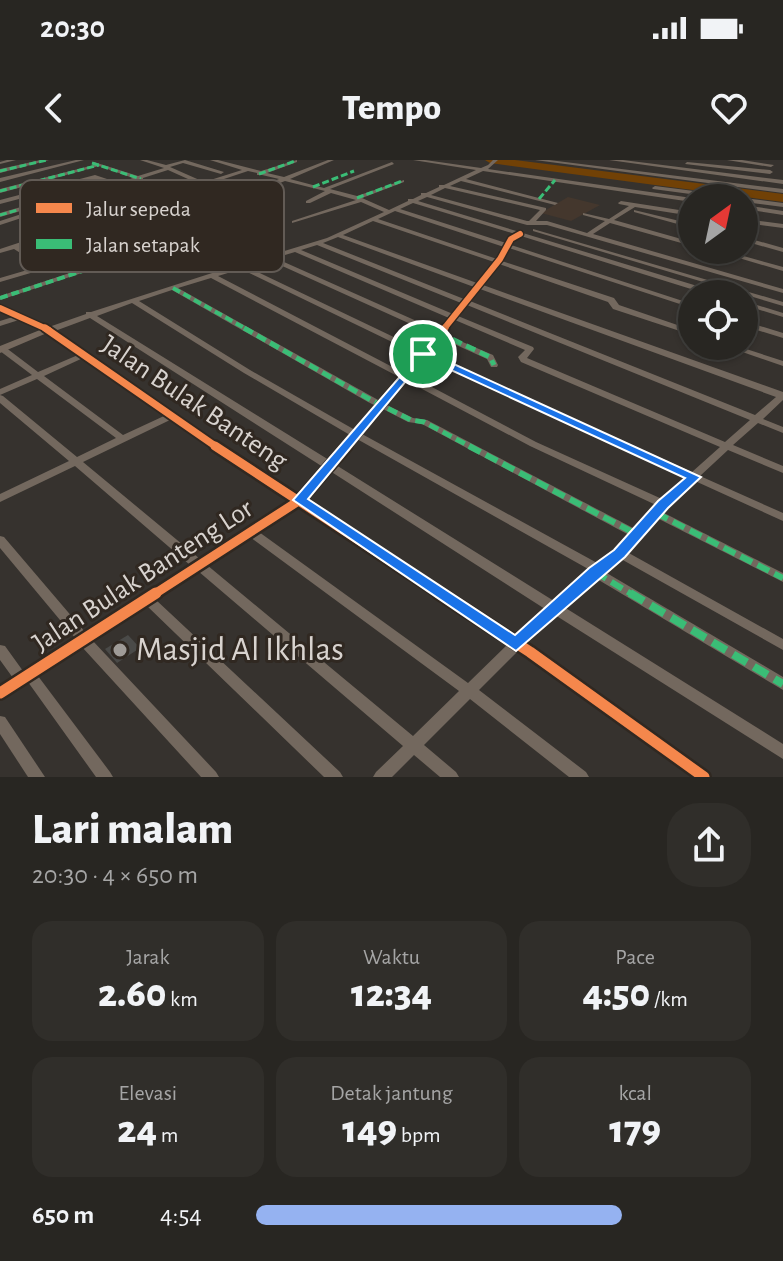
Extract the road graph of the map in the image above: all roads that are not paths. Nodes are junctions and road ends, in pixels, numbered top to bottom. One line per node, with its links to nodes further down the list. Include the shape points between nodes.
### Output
1 (14, 160): 16 (street)
2 (47, 160): 26 (street)
3 (83, 160): 21 (street); 34 (street)
4 (142, 160): 23 (street)
5 (184, 160): 23 (street); 29 (street)
6 (212, 160): 25 (street)
7 (318, 160): 13 (street)
8 (415, 160): 24 (street)
9 (537, 160): 28 (street)
10 (611, 160): 14 (street)
11 (729, 160): 22 (street)
12 (295, 161): 30 (street)
13 (330, 161): 40 (street)
14 (626, 162): 15 (street); 28 (street)
15 (635, 162): 18 (street)
16 (0, 163)
17 (392, 163): 49 (street)
18 (662, 163): 20 (street); 31 (street)
19 (493, 164): 24 (street); 50 (street)
20 (687, 164): 22 (street); 44 (street)
21 (99, 165): 33 (street); 35 (street)
22 (770, 166): 44 (street)
23 (166, 168): 33 (street); 38 (street)
24 (482, 169): 32 (street); 41 (street)
25 (246, 170): 30 (street); 39 (street)
26 (0, 171)
27 (354, 171): 48 (street)
28 (621, 171): 31 (street)
29 (221, 172)
30 (259, 174): 40 (street)
31 (658, 175): 52 (street)
32 (459, 178): 47 (street); 57 (street)
33 (141, 179)
34 (0, 180)
35 (42, 180)
36 (84, 180): 37 (street)
37 (104, 180)
38 (191, 180)
39 (216, 180)
40 (280, 180)
41 (555, 180): 55 (street); 57 (street)
42 (284, 181): 48 (street)
43 (402, 181): 56 (street)
44 (770, 181): 45 (street)
45 (783, 182)
46 (20, 186): 51 (street)
47 (441, 186): 53 (street); 82 (street, via 544,210)
48 (313, 187): 49 (street)
49 (326, 190): 56 (street); 60 (street)
50 (678, 190)
51 (0, 191)
52 (783, 191)
53 (422, 194): 58 (street); 82 (street)
54 (20, 197): 59 (street)
55 (678, 198)
56 (359, 199): 68 (street); 77 (street)
57 (539, 199): 62 (street)
58 (410, 200): 68 (street); 83 (street)
59 (0, 202)
60 (308, 202)
61 (758, 202): 64 (street)
62 (555, 203)
63 (621, 203): 65 (street)
64 (783, 205)
65 (632, 208): 69 (street); 76 (street); 78 (street)
66 (20, 209): 72 (street)
67 (760, 210): 70 (street); 73 (street)
68 (388, 211): 75 (street); 91 (street)
69 (678, 213)
70 (783, 213)
71 (585, 214): 76 (street)
72 (0, 215)
73 (758, 215)
74 (20, 217): 79 (street)
75 (375, 220): 85 (street); 97 (street)
76 (611, 221): 84 (street); 86 (street)
77 (294, 222)
78 (678, 222)
79 (0, 223)
80 (758, 223): 81 (street)
81 (783, 226)
82 (533, 227): 84 (street, via 542,221); 117 (street)
83 (520, 234): 91 (street, Jalan Bulak Banteng Lor); 109 (street)
84 (589, 234): 102 (street)
85 (338, 235): 87 (street); 110 (street)
86 (678, 240)
87 (318, 243): 93 (street); 116 (street)
88 (20, 244): 90 (street)
89 (758, 244): 94 (street)
90 (14, 246): 92 (street); 95 (street)
91 (508, 246): 97 (street, Jalan Bulak Banteng Lor); 115 (street)
92 (20, 250)
93 (296, 250): 96 (street); 121 (street)
94 (783, 250)
95 (0, 251)
96 (284, 254)
97 (498, 261): 110 (street, Jalan Bulak Banteng Lor); 126 (street)
98 (758, 261): 101 (street)
99 (284, 264): 128 (street)
100 (718, 264): 102 (street)
101 (783, 269)
102 (711, 270): 112 (street)
103 (24, 272): 108 (street)
104 (80, 272): 113 (street)
105 (221, 272): 107 (street)
106 (253, 272): 131 (street)
107 (211, 275): 111 (street); 137 (street)
108 (0, 280)
109 (678, 283)
110 (479, 286): 116 (street, Jalan Bulak Banteng Lor); 139 (street)
111 (173, 288): 114 (street); 140 (street)
112 (783, 291)
113 (0, 298)
114 (133, 300): 120 (street); 144 (street)
115 (678, 301)
116 (465, 302): 121 (street, Jalan Bulak Banteng Lor); 142 (street)
117 (783, 304)
118 (758, 307): 122 (street)
119 (0, 308): 123 (street)
120 (89, 314): 125 (street); 148 (street)
121 (453, 315): 128 (street, Jalan Bulak Banteng Lor); 146 (street, via 530,349 524,360)
122 (783, 315)
123 (19, 317): 124 (street); 125 (street)
124 (0, 324)
125 (46, 328): 130 (street); 132 (street, Jalan Bulak Banteng)
126 (678, 328)
127 (758, 328): 129 (street)
128 (439, 333): 131 (street, Jalan Bulak Banteng Lor); 135 (street, via 490,357)
129 (783, 336)
130 (1, 350): 136 (street)
131 (423, 354): 137 (street, Jalan Bulak Banteng Lor); 150 (street)
132 (84, 355): 136 (street); 141 (street, Jalan Bulak Banteng)
133 (758, 356): 134 (street)
134 (783, 364)
135 (494, 365)
136 (36, 376): 138 (street); 145 (street)
137 (405, 378): 140 (street, Jalan Bulak Banteng Lor); 153 (street)
138 (0, 395): 147 (street)
139 (783, 396): 142 (street)
140 (382, 405): 144 (street, Jalan Bulak Banteng Lor); 156 (street)
141 (170, 416): 145 (street); 152 (street, Jalan Bulak Banteng)
142 (756, 419): 143 (street); 146 (street)
143 (783, 430)
144 (357, 434): 148 (street, Jalan Bulak Banteng Lor); 160 (street)
145 (123, 439): 147 (street)
146 (726, 446): 149 (street); 150 (street)
147 (75, 463): 151 (street); 159 (street)
148 (329, 469): 152 (street, Jalan Bulak Banteng Lor); 163 (street)
149 (783, 470)
150 (695, 477): 153 (street); 154 (street)
151 (0, 498)
152 (300, 500): 155 (street, Jalan Bulak Banteng Lor); 166 (street, Jalan Bulak Banteng)
153 (660, 508): 156 (street); 161 (street)
154 (783, 517)
155 (251, 532): 159 (street, Jalan Bulak Banteng Lor); 170 (street)
156 (636, 534): 158 (street)
157 (0, 540): 164 (street)
158 (620, 553): 160 (street); 165 (street)
159 (199, 565): 162 (street, Jalan Bulak Banteng Lor); 173 (street)
160 (596, 570): 163 (street); 169 (street)
161 (783, 578)
162 (147, 599): 164 (street, Jalan Bulak Banteng Lor); 178 (street)
163 (554, 608): 166 (street); 174 (street)
164 (84, 640): 168 (street, Jalan Bulak Banteng Lor); 177 (street)
165 (783, 645)
166 (522, 648): 170 (street); 182 (street, Jalan Bulak Banteng)
167 (0, 650): 168 (street)
168 (26, 678): 171 (street, Jalan Bulak Banteng Lor); 176 (street)
169 (783, 684)
170 (468, 690): 173 (street); 181 (street)
171 (0, 693)
172 (0, 722): 175 (street)
173 (412, 744): 179 (street); 180 (street)
174 (783, 752)
175 (37, 777)
176 (105, 777)
177 (211, 777)
178 (335, 777)
179 (381, 777)
180 (451, 777)
181 (581, 777)
182 (704, 777)

